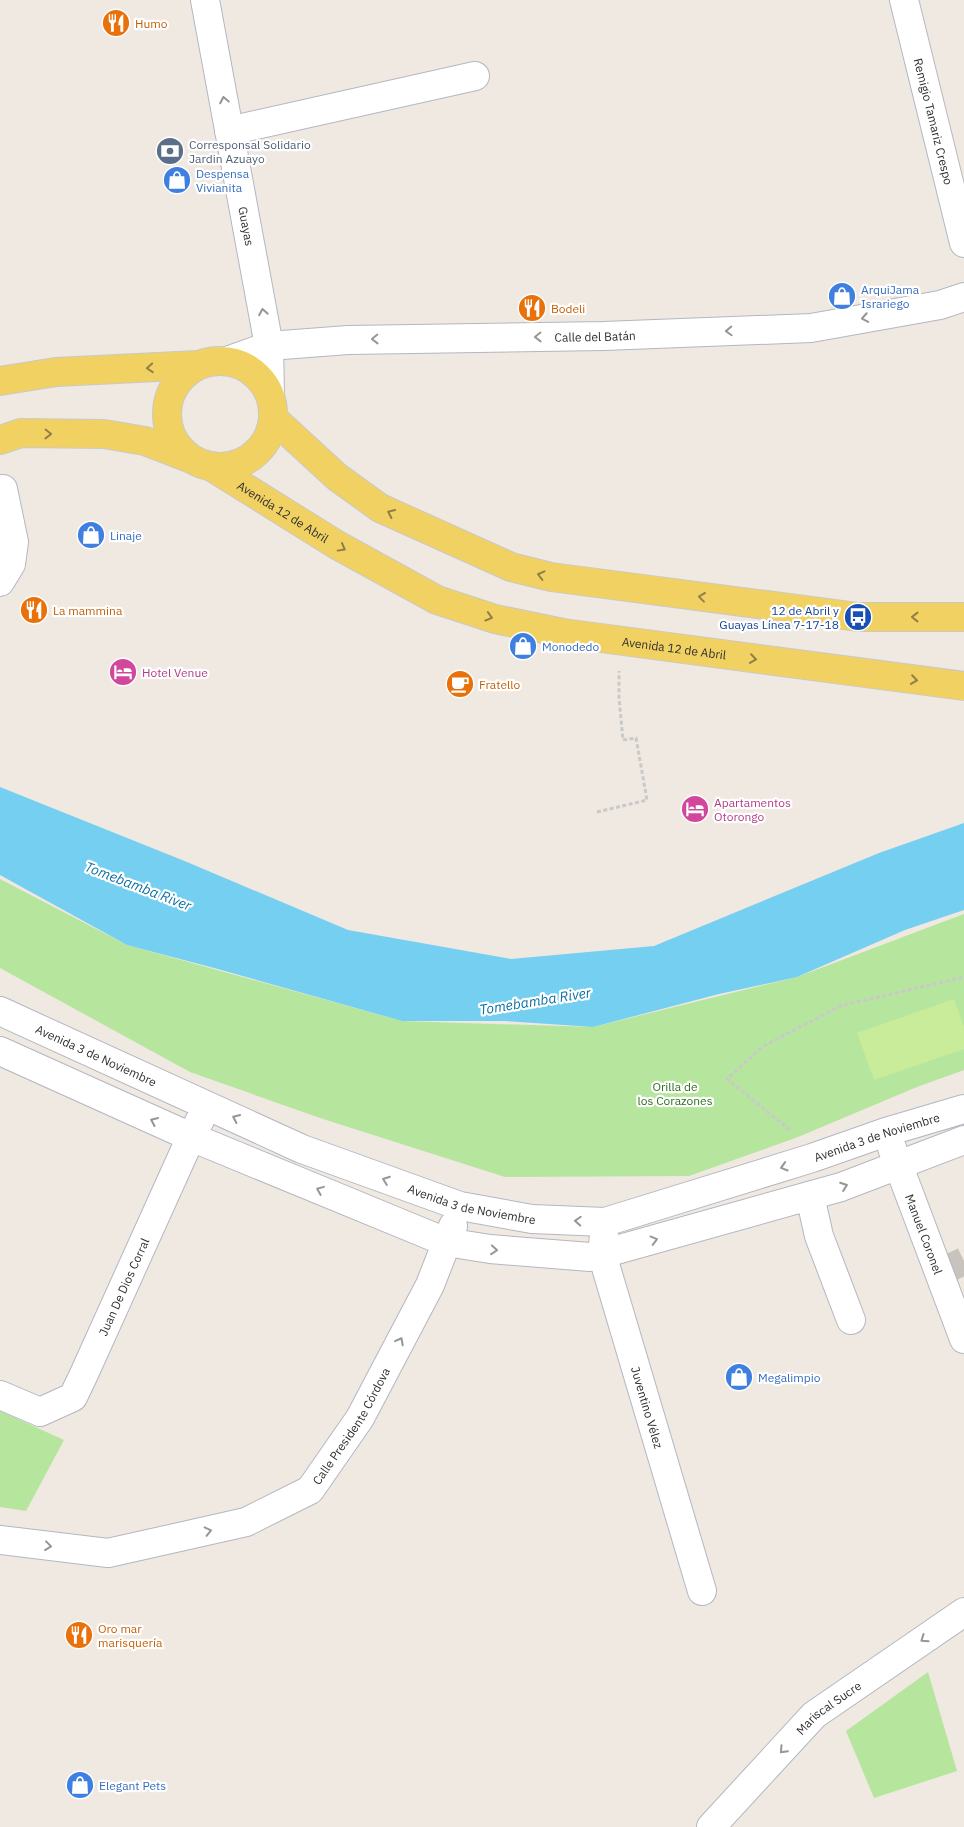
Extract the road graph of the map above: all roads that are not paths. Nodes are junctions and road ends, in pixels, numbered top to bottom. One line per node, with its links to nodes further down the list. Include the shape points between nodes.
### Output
1 (205, 0): 4 (street, Guayas, one-way to 1)
2 (904, 0): 5 (street, Remigio Tamariz Crespo)
3 (475, 76): 4 (street)
4 (230, 131): 7 (street, Guayas, one-way to 4)
5 (964, 243)
6 (964, 297): 7 (street, Calle del Batán, one-way to 7, via 940,305 811,328 604,336 348,340)
7 (269, 346): 8 (street, Calle del Batán); 13 (street, Guayas)
8 (227, 361): 9 (main road); 13 (main road, via 241,364 264,382)
9 (198, 365): 10 (main road, one-way to 10); 15 (main road, Avenida 12 de Abril, via 177,383 167,410 172,438 180,450)
10 (56, 372): 11 (street); 12 (main road)
11 (0, 374)
12 (0, 381)
13 (272, 407): 15 (main road, Avenida 12 de Abril, via 271,431 266,442 248,460 224,467); 18 (main road, one-way to 13, via 858,617 551,577 510,567 380,508 337,477)
14 (0, 440): 15 (main road, Avenida 12 de Abril, one-way to 15, via 21,433 104,434 145,441)
15 (202, 463): 19 (main road, Avenida 12 de Abril, one-way to 19, via 337,545 437,600 495,619 563,633)
16 (3, 489): 17 (street, via 14,542 10,564)
17 (0, 582)
18 (964, 618)
19 (964, 686)
20 (0, 1010): 22 (street, Avenida 3 de Noviembre)
21 (0, 1051): 25 (street, one-way to 21)
22 (208, 1105): 25 (street, Juan De Dios Corral); 29 (street, Avenida 3 de Noviembre, one-way to 22, via 302,1149)
23 (964, 1109): 24 (street, Avenida 3 de Noviembre)
24 (886, 1132): 27 (street, Manuel Coronel); 30 (street, Avenida 3 de Noviembre, one-way to 30)
25 (191, 1137): 31 (street, one-way to 25); 35 (street, Juan De Dios Corral, via 73,1396 40,1412)
26 (964, 1140): 27 (street)
27 (898, 1165): 28 (street, one-way to 27); 34 (street, Manuel Coronel)
28 (810, 1196): 32 (street, one-way to 28); 33 (street, via 819,1236)
29 (460, 1206): 30 (street, Avenida 3 de Noviembre, one-way to 29, via 532,1218); 31 (street, Calle Presidente Córdova)
30 (605, 1222): 32 (street, Juventino Vélez)
31 (446, 1242): 32 (street, one-way to 32, via 490,1250 590,1257); 36 (street, Calle Presidente Córdova, one-way to 31, via 108,1553 246,1522 310,1490 360,1418 430,1285)
32 (602, 1254): 37 (street, Juventino Vélez)
33 (851, 1320)
34 (964, 1338)
35 (0, 1395)
36 (0, 1540)
37 (702, 1591)
38 (964, 1612): 39 (street, Mariscal Sucre, one-way to 39, via 814,1715)
39 (711, 1827)

